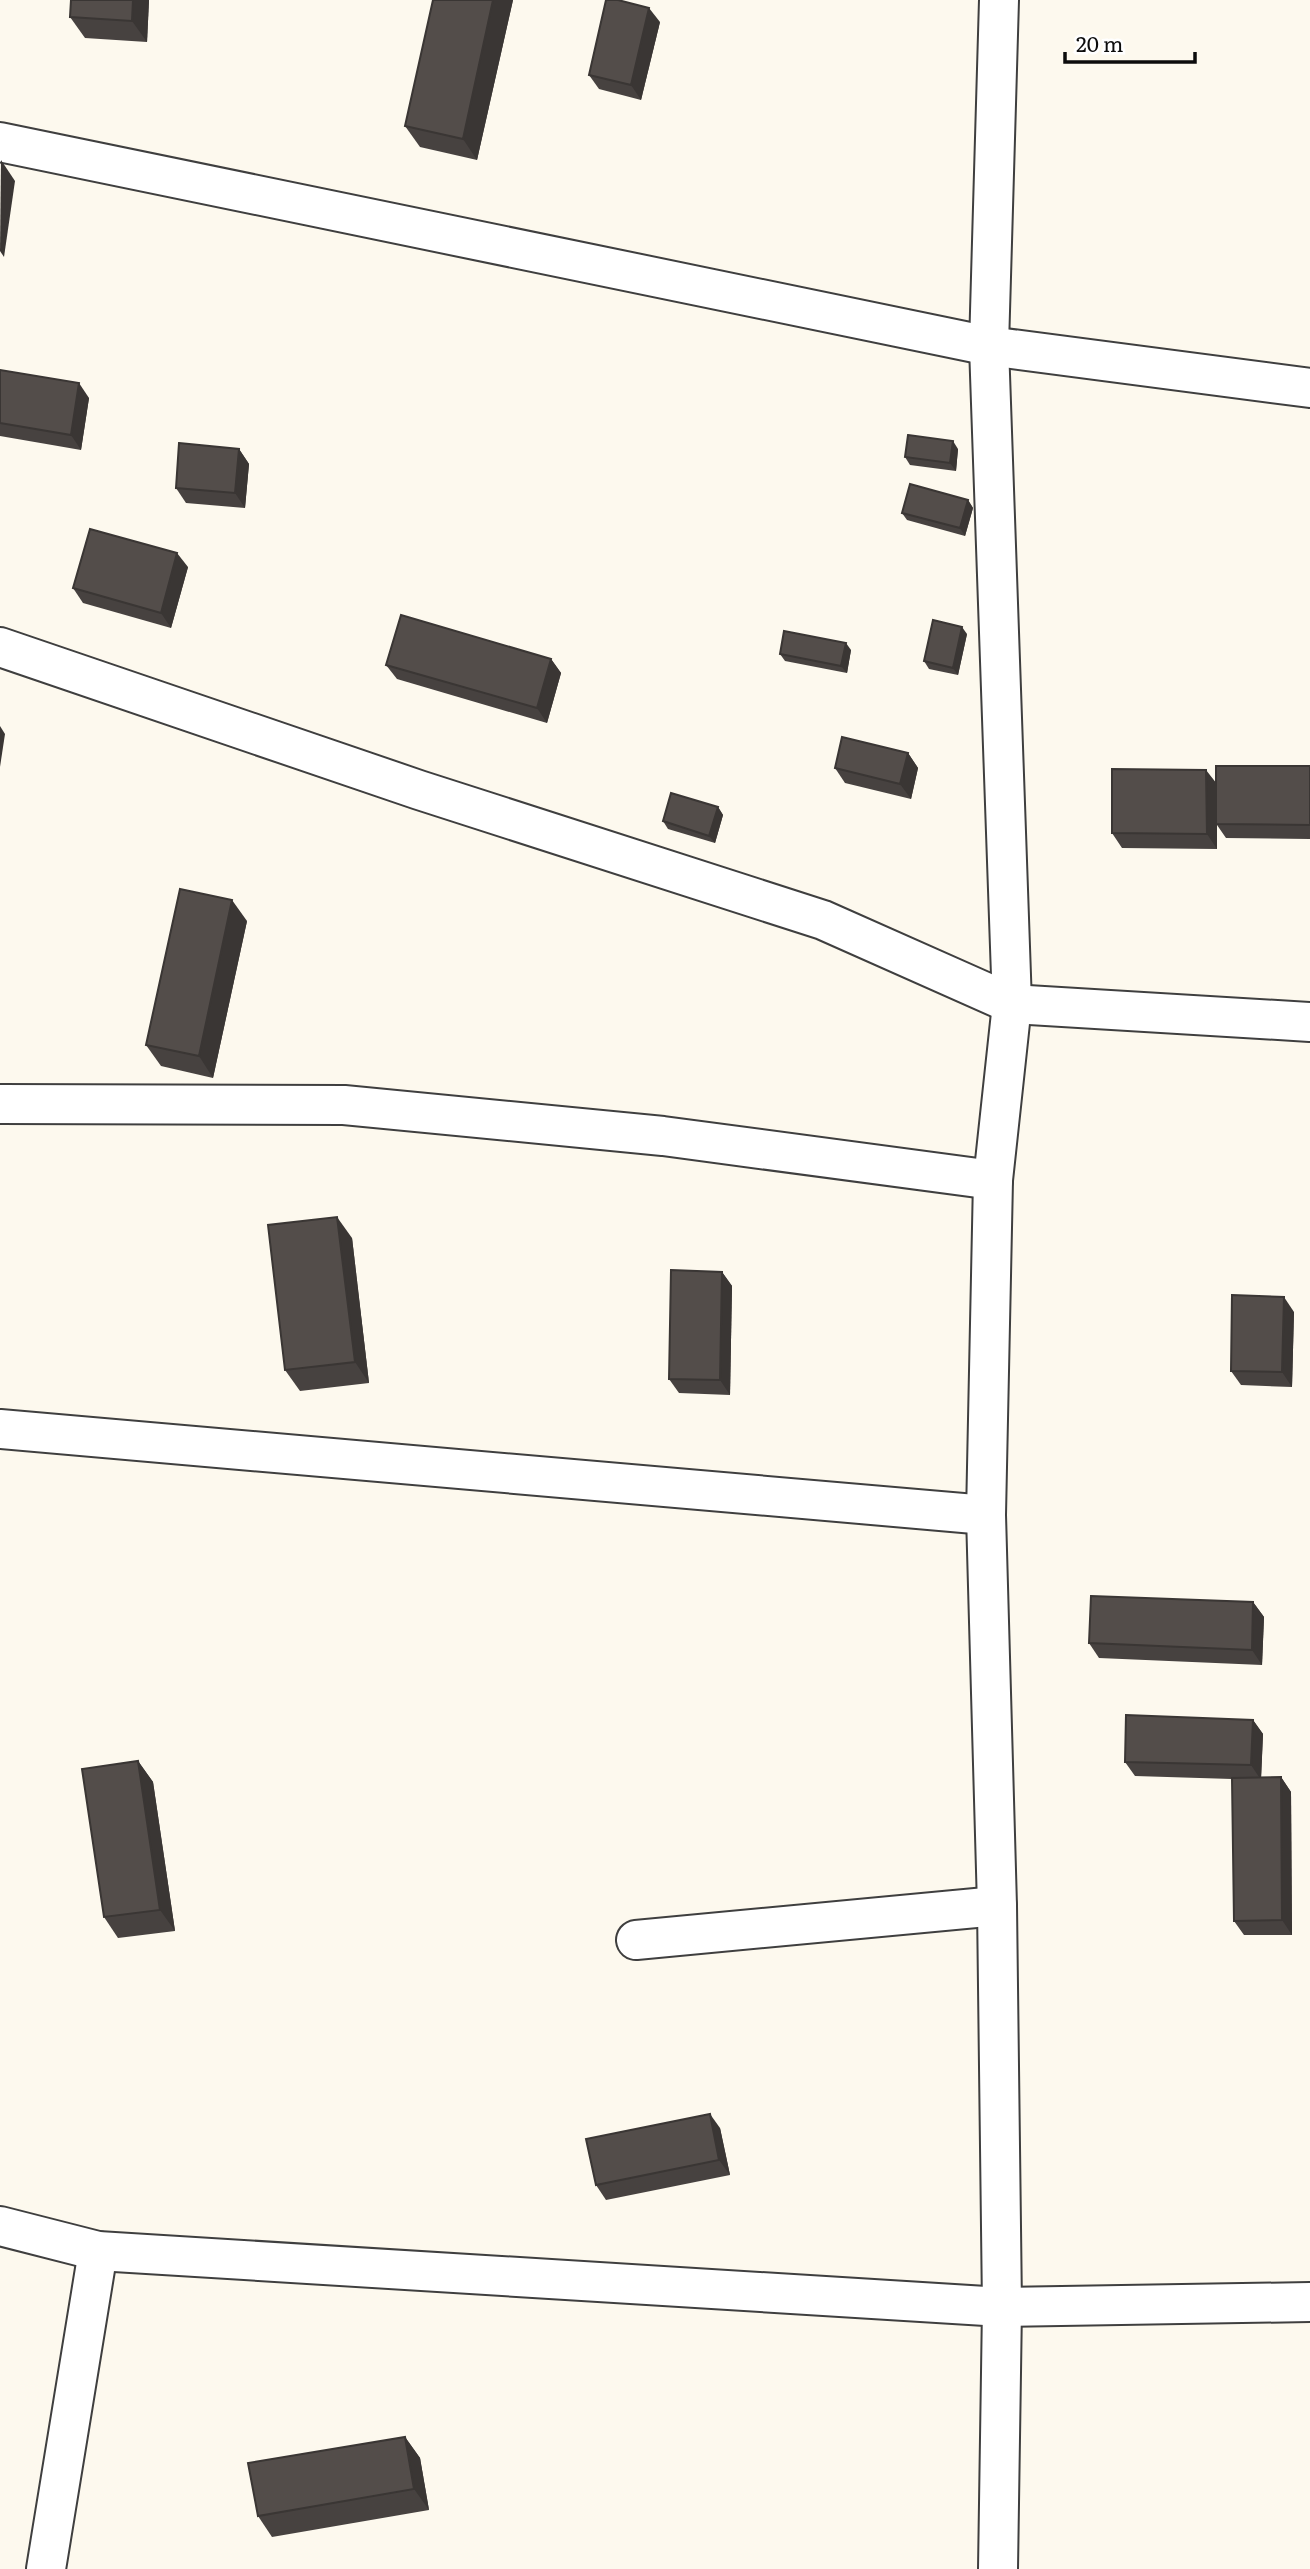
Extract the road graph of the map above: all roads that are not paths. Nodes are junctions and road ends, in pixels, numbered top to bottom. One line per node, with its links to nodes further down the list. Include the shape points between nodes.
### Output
1 (999, 0): 3 (street)
2 (0, 142): 3 (street)
3 (989, 346): 4 (street); 6 (street)
4 (1310, 387)
5 (0, 647): 6 (street, via 419,790 823,920)
6 (1012, 1004): 7 (street); 9 (street)
7 (1310, 1022)
8 (0, 1104): 9 (street, via 344,1105 663,1136)
9 (993, 1180): 11 (street)
10 (0, 1429): 11 (street)
11 (986, 1515): 12 (street)
12 (997, 1906): 13 (street); 17 (street)
13 (636, 1940)
14 (0, 2226): 15 (street)
15 (98, 2251): 17 (street); 18 (street)
16 (1310, 2302): 17 (street)
17 (1002, 2307): 19 (street)
18 (46, 2569)
19 (999, 2569)

